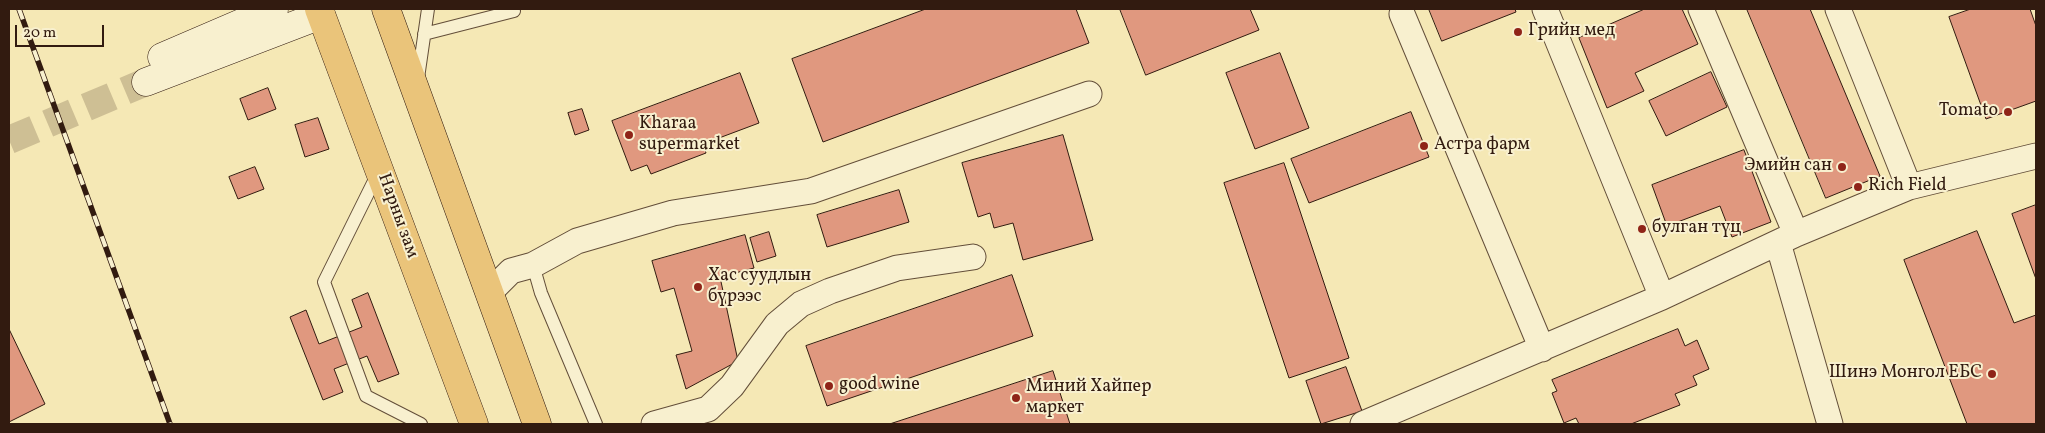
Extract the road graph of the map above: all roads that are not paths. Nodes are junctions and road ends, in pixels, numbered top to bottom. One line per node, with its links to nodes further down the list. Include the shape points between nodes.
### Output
1 (274, 9): 8 (street, via 144,74)
2 (386, 9): 11 (main road)
3 (428, 9): 10 (lane)
4 (1545, 9): 20 (street)
5 (1701, 9): 16 (street)
6 (1838, 9): 15 (street)
7 (514, 11): 10 (lane)
8 (320, 12): 14 (main road, Нарны зам)
9 (1402, 14): 21 (street)
10 (424, 34): 11 (lane)
11 (417, 92): 19 (main road)
12 (1089, 94): 18 (street, via 812,191 673,213 577,241)
13 (2036, 156): 15 (street)
14 (380, 170): 23 (lane, via 324,282 366,396); 24 (main road, Нарны зам)
15 (1909, 187): 16 (street)
16 (1787, 239): 20 (street); 28 (street)
17 (973, 257): 27 (street, via 897,268 801,304 777,324 732,386 708,409)
18 (533, 265): 19 (street, via 511,270); 26 (lane, via 541,293)
19 (489, 293): 25 (main road)
20 (1662, 297): 21 (street)
21 (1542, 349): 22 (street)
22 (1369, 423)
23 (421, 424)
24 (474, 424)
25 (537, 424)
26 (596, 424)
27 (654, 424)
28 (1830, 424)

